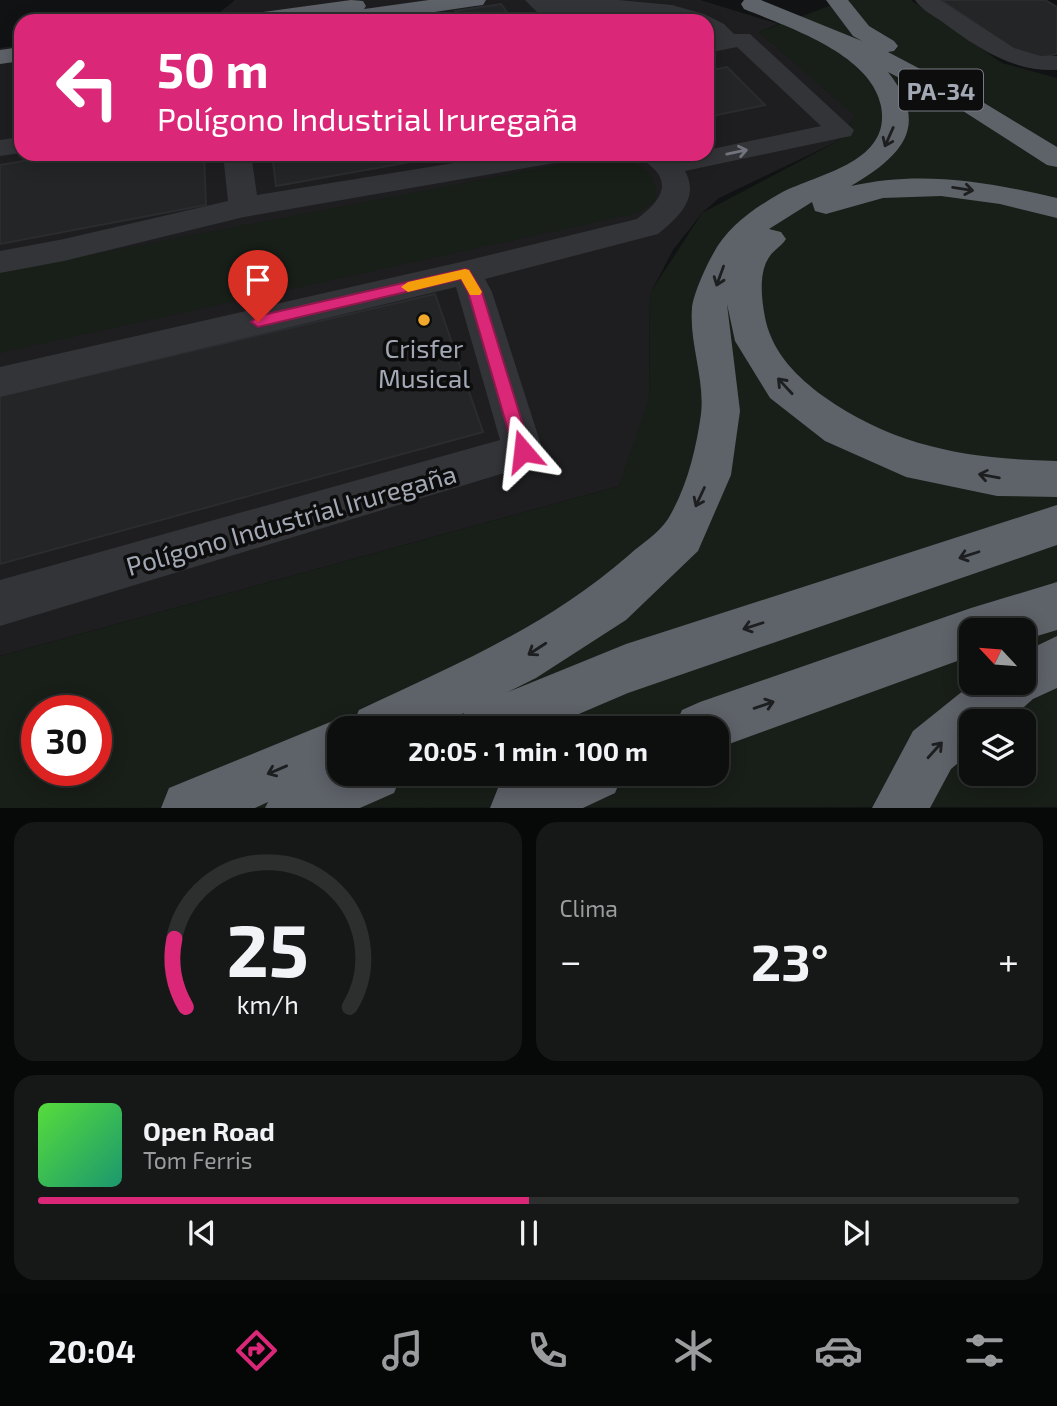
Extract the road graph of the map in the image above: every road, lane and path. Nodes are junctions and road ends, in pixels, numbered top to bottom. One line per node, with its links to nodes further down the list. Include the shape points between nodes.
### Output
1 (396, 0): 7 (highway)
2 (475, 0): 8 (highway)
3 (926, 0): 12 (street, via 1009,55 1047,65)
4 (743, 2): 6 (highway, PA-34); 6 (highway, PA-34)
5 (546, 10): 9 (street, via 624,4)
6 (822, 11): 13 (highway, PA-34); 17 (highway, PA-34, via 877,56 972,106); 35 (highway, one-way to 35, via 891,92 896,115 892,139 873,161 791,200 751,226 728,254 709,307 721,411 710,475 682,536 609,603 519,661)
7 (298, 14)
8 (377, 14)
9 (691, 14)
10 (714, 25): 11 (street, via 724,32)
11 (718, 44): 16 (street, one-way to 11, via 841,130 742,39)
12 (1057, 63)
13 (952, 81): 14 (highway); 15 (highway, PA-34)
14 (1057, 136)
15 (1057, 147)
16 (714, 151)
17 (1057, 159)
18 (238, 161): 21 (street)
19 (517, 161): 21 (street)
20 (663, 161): 24 (street, via 678,180 676,198 666,213 647,227)
21 (244, 206): 23 (street)
22 (1057, 208): 26 (highway, one-way to 22, via 997,478 906,459 839,429 783,387 753,341 743,298 752,255 792,218 843,196 891,187 951,187)
23 (0, 262)
24 (465, 273): 25 (street); 28 (street, Polígono Industrial Iruregaña, via 475,292 523,451)
25 (0, 382)
26 (1057, 479)
27 (1057, 525): 36 (highway, one-way to 36, via 626,668)
28 (0, 603)
29 (1057, 606): 30 (highway)
30 (1017, 618)
31 (959, 636): 37 (highway, one-way to 31)
32 (1057, 661): 33 (highway)
33 (1036, 672)
34 (999, 695): 44 (highway, one-way to 34, via 932,750)
35 (402, 716)
36 (512, 716)
37 (729, 718)
38 (327, 749): 41 (highway, one-way to 41)
39 (345, 786): 42 (highway)
40 (568, 786): 43 (highway)
41 (189, 807)
42 (293, 807)
43 (518, 807)
44 (900, 807)

